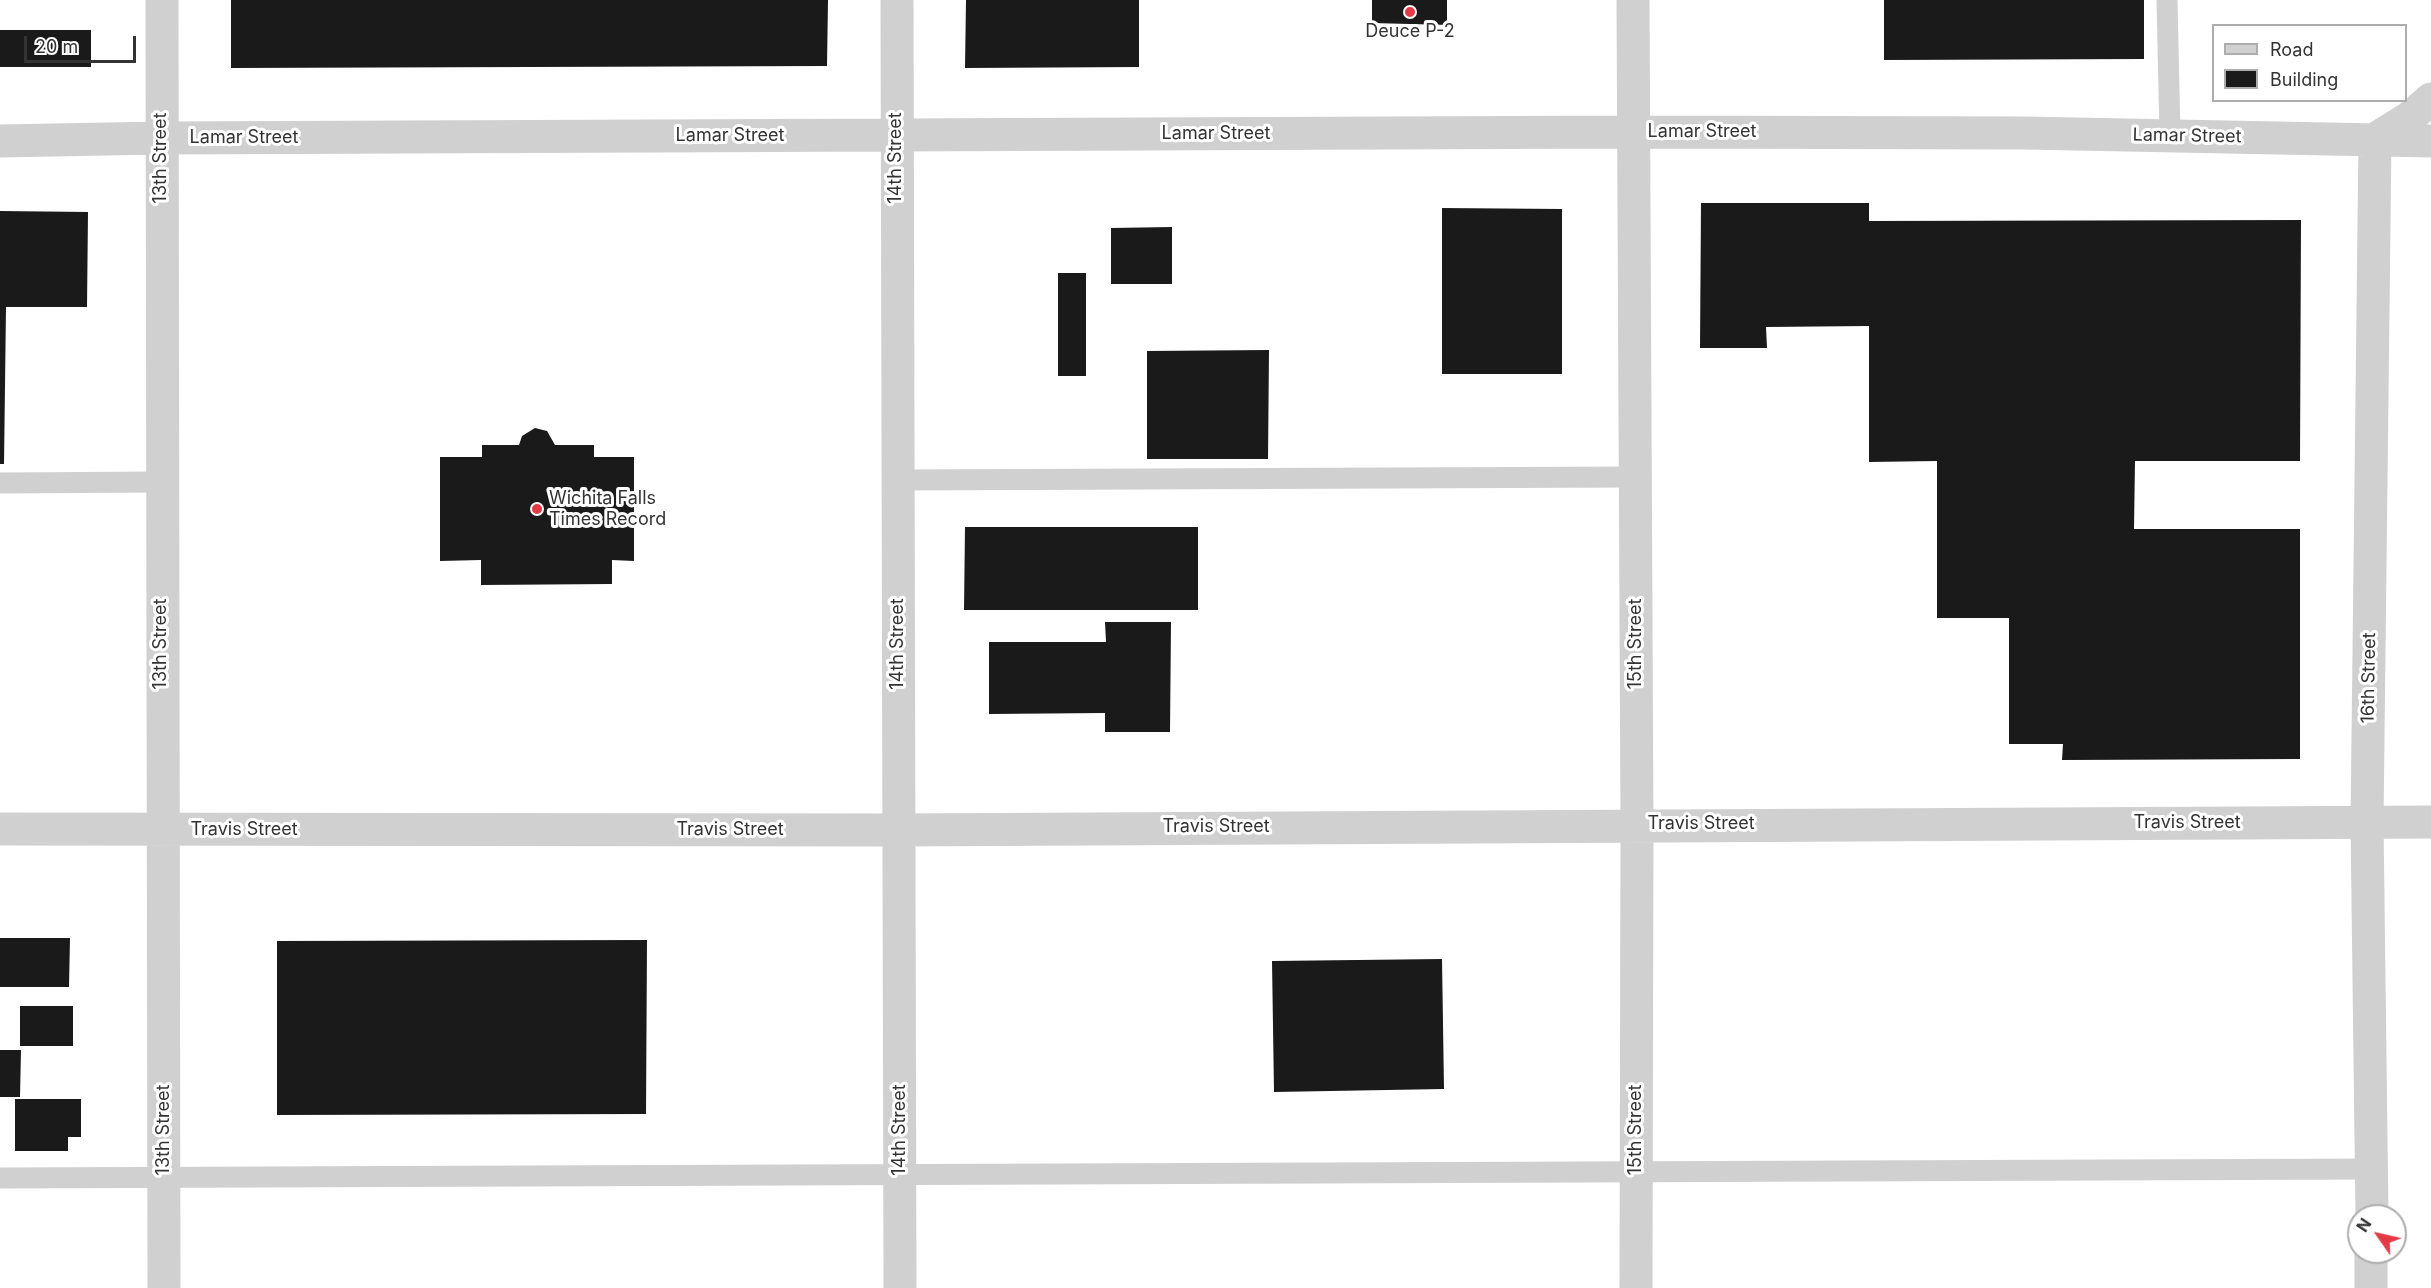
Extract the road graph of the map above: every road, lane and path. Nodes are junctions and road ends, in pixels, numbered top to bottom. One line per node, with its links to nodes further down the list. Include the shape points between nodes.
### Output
1 (162, 0): 9 (street, 13th Street)
2 (897, 0): 8 (street, 14th Street)
3 (1633, 0): 6 (street, 15th Street)
4 (2167, 0): 7 (lane)
5 (2431, 99): 10 (street)
6 (1632, 132): 7 (street, Lamar Street); 8 (street, Lamar Street); 13 (street, 15th Street)
7 (2170, 135): 10 (street, Lamar Street)
8 (896, 136): 9 (street, Lamar Street); 14 (street, 14th Street)
9 (161, 138): 11 (street, Lamar Street); 15 (street, 13th Street)
10 (2375, 139): 12 (street, Lamar Street); 17 (street, 16th Street)
11 (0, 141)
12 (2431, 141)
13 (1636, 477): 14 (lane); 19 (street, 15th Street)
14 (898, 480): 22 (street, 14th Street)
15 (161, 482): 16 (lane); 21 (street, 13th Street)
16 (0, 483)
17 (2367, 822): 18 (street, Travis Street); 19 (street, Travis Street); 23 (street, 16th Street)
18 (2431, 822)
19 (1637, 824): 22 (street, Travis Street); 24 (street, 15th Street)
20 (0, 829): 21 (street, Travis Street)
21 (162, 830): 22 (street, Travis Street); 26 (street, 13th Street)
22 (899, 830): 25 (street, 14th Street)
23 (2372, 1169): 24 (lane); 28 (street, 16th Street)
24 (1635, 1172): 25 (lane); 32 (street, 15th Street)
25 (900, 1174): 26 (lane); 31 (street, 14th Street)
26 (164, 1177): 27 (lane); 30 (street, 13th Street)
27 (0, 1178)
28 (2372, 1204)
29 (2372, 1264): 33 (street)
30 (164, 1288)
31 (900, 1288)
32 (1636, 1288)
33 (2371, 1288)

